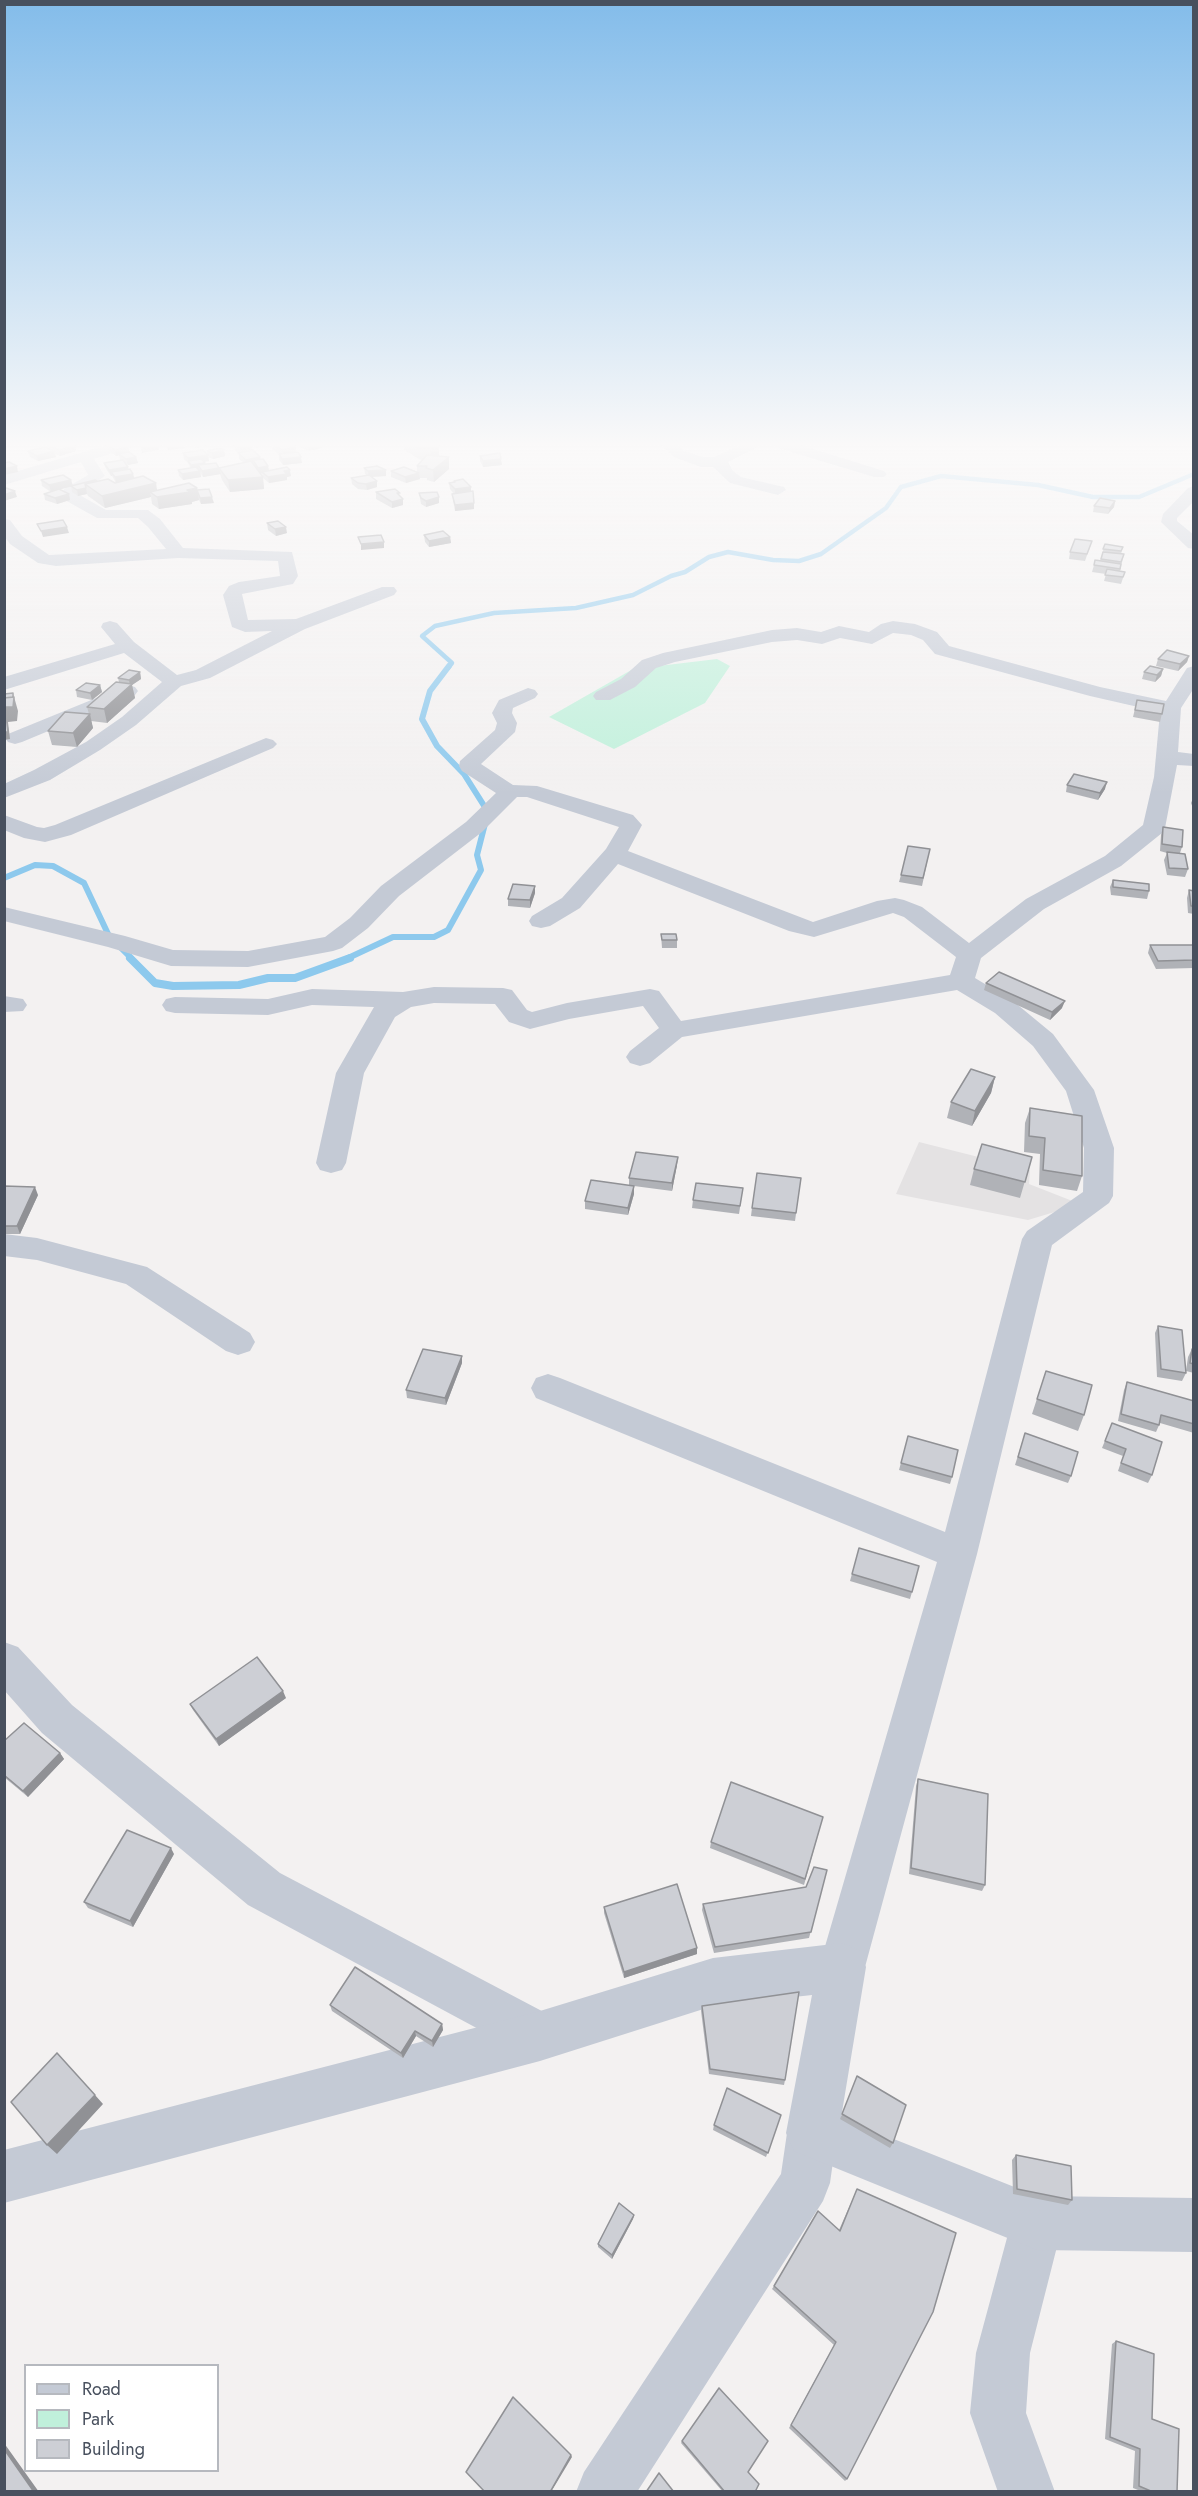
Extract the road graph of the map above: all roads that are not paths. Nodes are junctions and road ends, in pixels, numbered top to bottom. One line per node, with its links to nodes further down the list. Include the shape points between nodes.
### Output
1 (287, 560): 3 (street, via 287,580 245,586 232,595 240,623 245,626)
2 (388, 591): 3 (street)
3 (298, 625): 7 (street, via 202,674)
4 (110, 627): 5 (street)
5 (127, 646): 7 (street); 8 (street)
6 (1194, 672): 11 (street)
7 (171, 679): 12 (street); 15 (street, via 129,721 93,746)
8 (4, 684)
9 (528, 694): 16 (street, via 506,704 502,713 507,723 505,732 471,761 470,766)
10 (603, 696): 11 (street, via 658,660 772,636 822,638 839,632 872,638 893,627 930,636 942,650)
11 (1171, 708): 14 (street)
12 (15, 738)
13 (266, 744): 17 (street, via 63,830 32,834)
14 (1179, 758): 21 (street, via 1165,777 1154,828 1113,861 1035,904)
15 (4, 792)
16 (501, 801): 18 (street, via 529,790 625,820 631,825 629,832); 19 (street, via 333,943 279,954 214,960 171,958)
17 (4, 822)
18 (614, 854): 20 (street, via 571,903); 21 (street, via 814,930 895,905 913,912)
19 (4, 914)
20 (541, 921)
21 (965, 968): 24 (street); 30 (street, via 1043,1040 1080,1090 1100,1148 1098,1196 1038,1239)
22 (404, 1000): 23 (street, via 312,998 268,1007); 24 (street, via 434,995 504,996 518,1016 530,1021 650,997); 26 (street, via 384,1012 350,1073)
23 (174, 1005)
24 (674, 1030): 25 (street)
25 (640, 1057)
26 (331, 1163)
27 (4, 1245): 28 (street, via 37,1249 136,1275)
28 (238, 1342)
29 (548, 1388): 30 (street)
30 (958, 1554): 32 (street)
31 (4, 1660): 33 (street, via 57,1719 264,1889)
32 (842, 1967): 33 (street, via 713,1982); 34 (street)
33 (540, 2036): 35 (street)
34 (812, 2133): 36 (street); 38 (street, via 805,2182)
35 (4, 2177)
36 (1037, 2223): 37 (street); 39 (street, via 1003,2353 998,2413)
37 (1194, 2225)
38 (604, 2492)
39 (1028, 2492)

